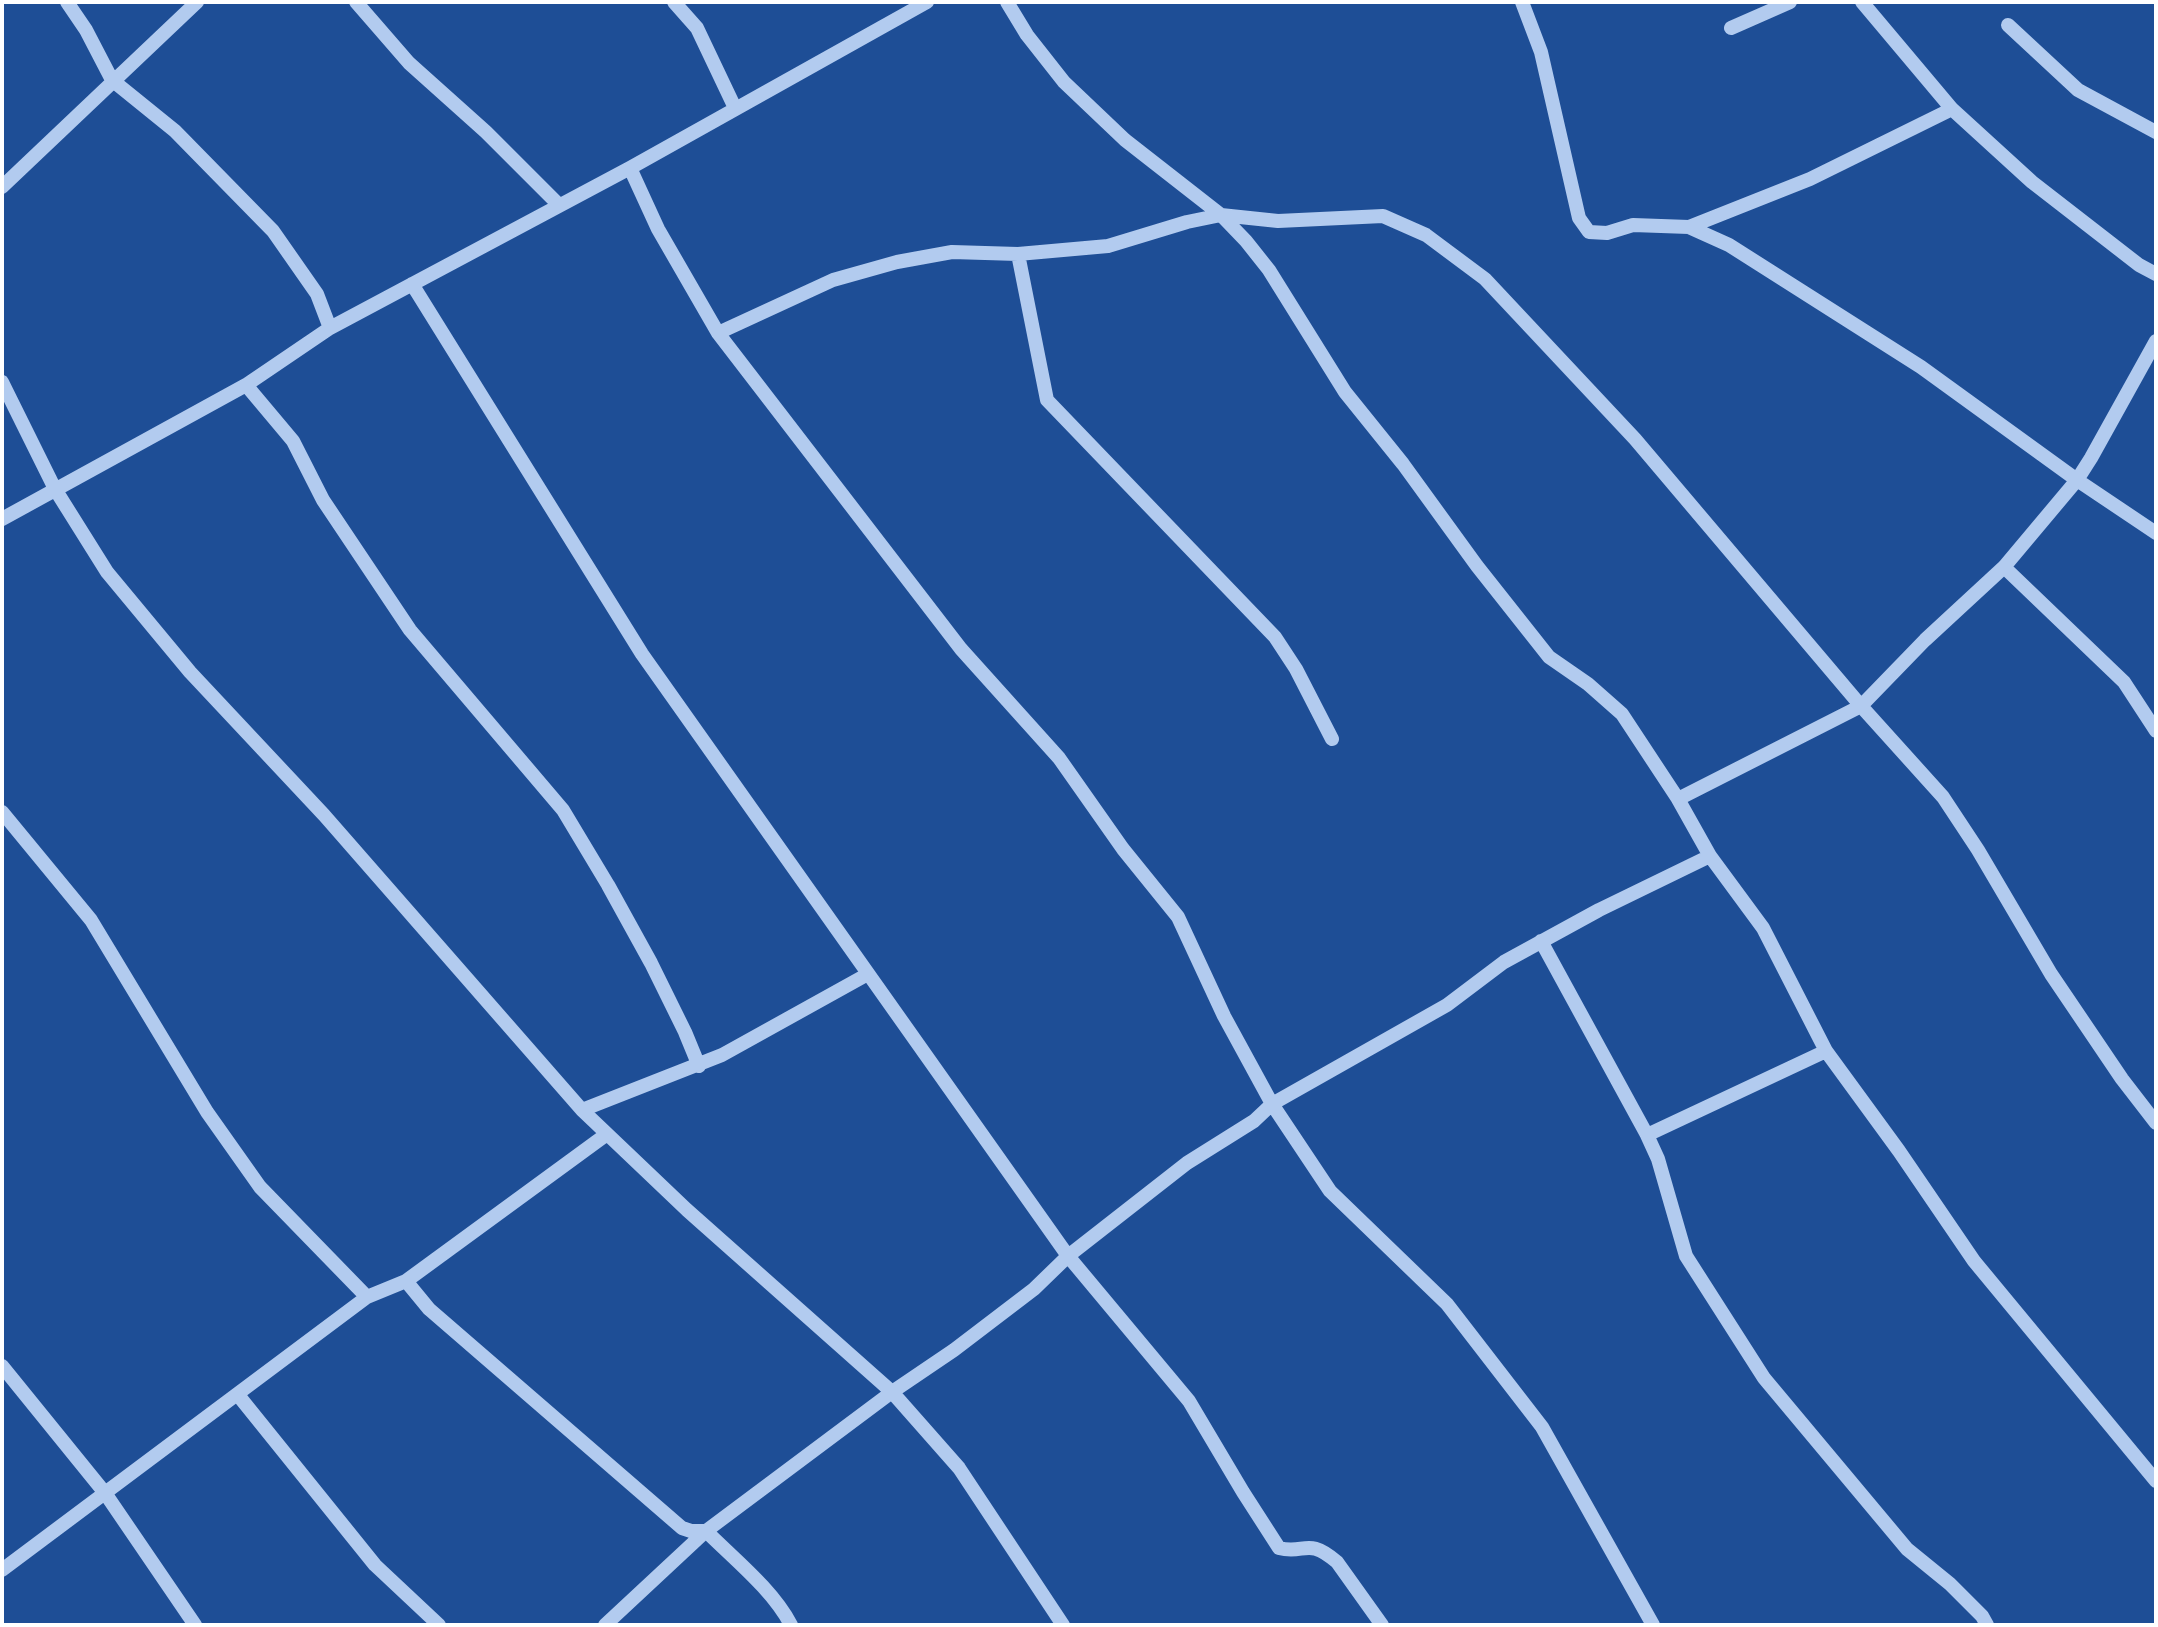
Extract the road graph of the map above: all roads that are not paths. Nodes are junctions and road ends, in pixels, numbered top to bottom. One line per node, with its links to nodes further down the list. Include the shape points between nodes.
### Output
1 (67, 2): 12 (street)
2 (197, 2): 12 (street)
3 (356, 2): 18 (street, via 409,63)
4 (674, 2): 13 (street, via 697,28)
5 (1007, 2): 19 (street, via 1064,82 1125,140)
6 (1522, 2): 20 (street, via 1541,52 1579,218 1589,232 1633,225)
7 (1790, 2): 11 (street)
8 (1862, 2): 14 (street)
9 (916, 4): 13 (street)
10 (2008, 25): 15 (street, via 2078,90)
11 (1731, 28)
12 (112, 80): 17 (street); 24 (street, via 175,131 273,231 317,294)
13 (735, 108): 16 (street)
14 (1952, 109): 20 (street, via 1810,179); 22 (street, via 2032,182)
15 (2156, 132)
16 (630, 168): 18 (street); 25 (street)
17 (2, 187)
18 (559, 205): 23 (street)
19 (1221, 215): 21 (street, via 1108,246); 34 (street, via 1278,221 1383,216 1426,235 1485,279 1635,439); 37 (street, via 1269,270 1345,392 1495,589 1549,657 1622,714)
20 (1689, 227): 29 (street, via 1729,245 1921,367)
21 (1018, 254): 25 (street, via 952,252 897,262 833,280); 36 (street, via 1047,400 1275,637)
22 (2156, 274)
23 (412, 284): 24 (street); 41 (street, via 642,654)
24 (330, 328): 28 (street)
25 (718, 333): 44 (street, via 961,649 1059,758 1178,917)
26 (2156, 341): 29 (street)
27 (2, 382): 30 (street)
28 (246, 385): 30 (street); 43 (street, via 293,441 323,500 410,630 563,810 651,963)
29 (2077, 480): 32 (street); 33 (street)
30 (55, 489): 31 (street); 45 (street, via 107,572 190,672 324,815)
31 (2, 519)
32 (2156, 533)
33 (2004, 567): 34 (street); 35 (street, via 2124,682)
34 (1861, 706): 37 (street); 46 (street, via 1943,797 2051,974)
35 (2156, 731)
36 (1332, 739)
37 (1678, 799): 39 (street)
38 (2, 812): 51 (street, via 91,920 207,1112 260,1187)
39 (1710, 856): 40 (street); 42 (street, via 1763,928)
40 (1541, 941): 44 (street, via 1447,1005); 48 (street)
41 (868, 974): 43 (street); 49 (street)
42 (1826, 1051): 48 (street); 55 (street, via 1974,1261)
43 (699, 1066): 45 (street)
44 (1272, 1104): 49 (street); 65 (street, via 1330,1191 1447,1304 1542,1427)
45 (582, 1110): 47 (street)
46 (2156, 1123)
47 (607, 1134): 50 (street); 53 (street)
48 (1647, 1135): 66 (street, via 1686,1256 1764,1378 1907,1549 1950,1584)
49 (1068, 1256): 53 (street, via 1022,1298); 64 (street, via 1189,1401 1279,1548 1311,1546 1327,1554)
50 (406, 1281): 51 (street); 57 (street, via 429,1309 682,1528)
51 (367, 1297): 54 (street)
52 (2, 1366): 56 (street)
53 (892, 1392): 57 (street); 63 (street, via 959,1468)
54 (238, 1395): 56 (street); 60 (street, via 375,1565)
55 (2156, 1481)
56 (105, 1493): 58 (street); 59 (street)
57 (706, 1531): 61 (street); 62 (street)
58 (2, 1570)
59 (195, 1625)
60 (439, 1625)
61 (605, 1625)
62 (791, 1625)
63 (1063, 1625)
64 (1382, 1625)
65 (1653, 1625)
66 (1987, 1625)

